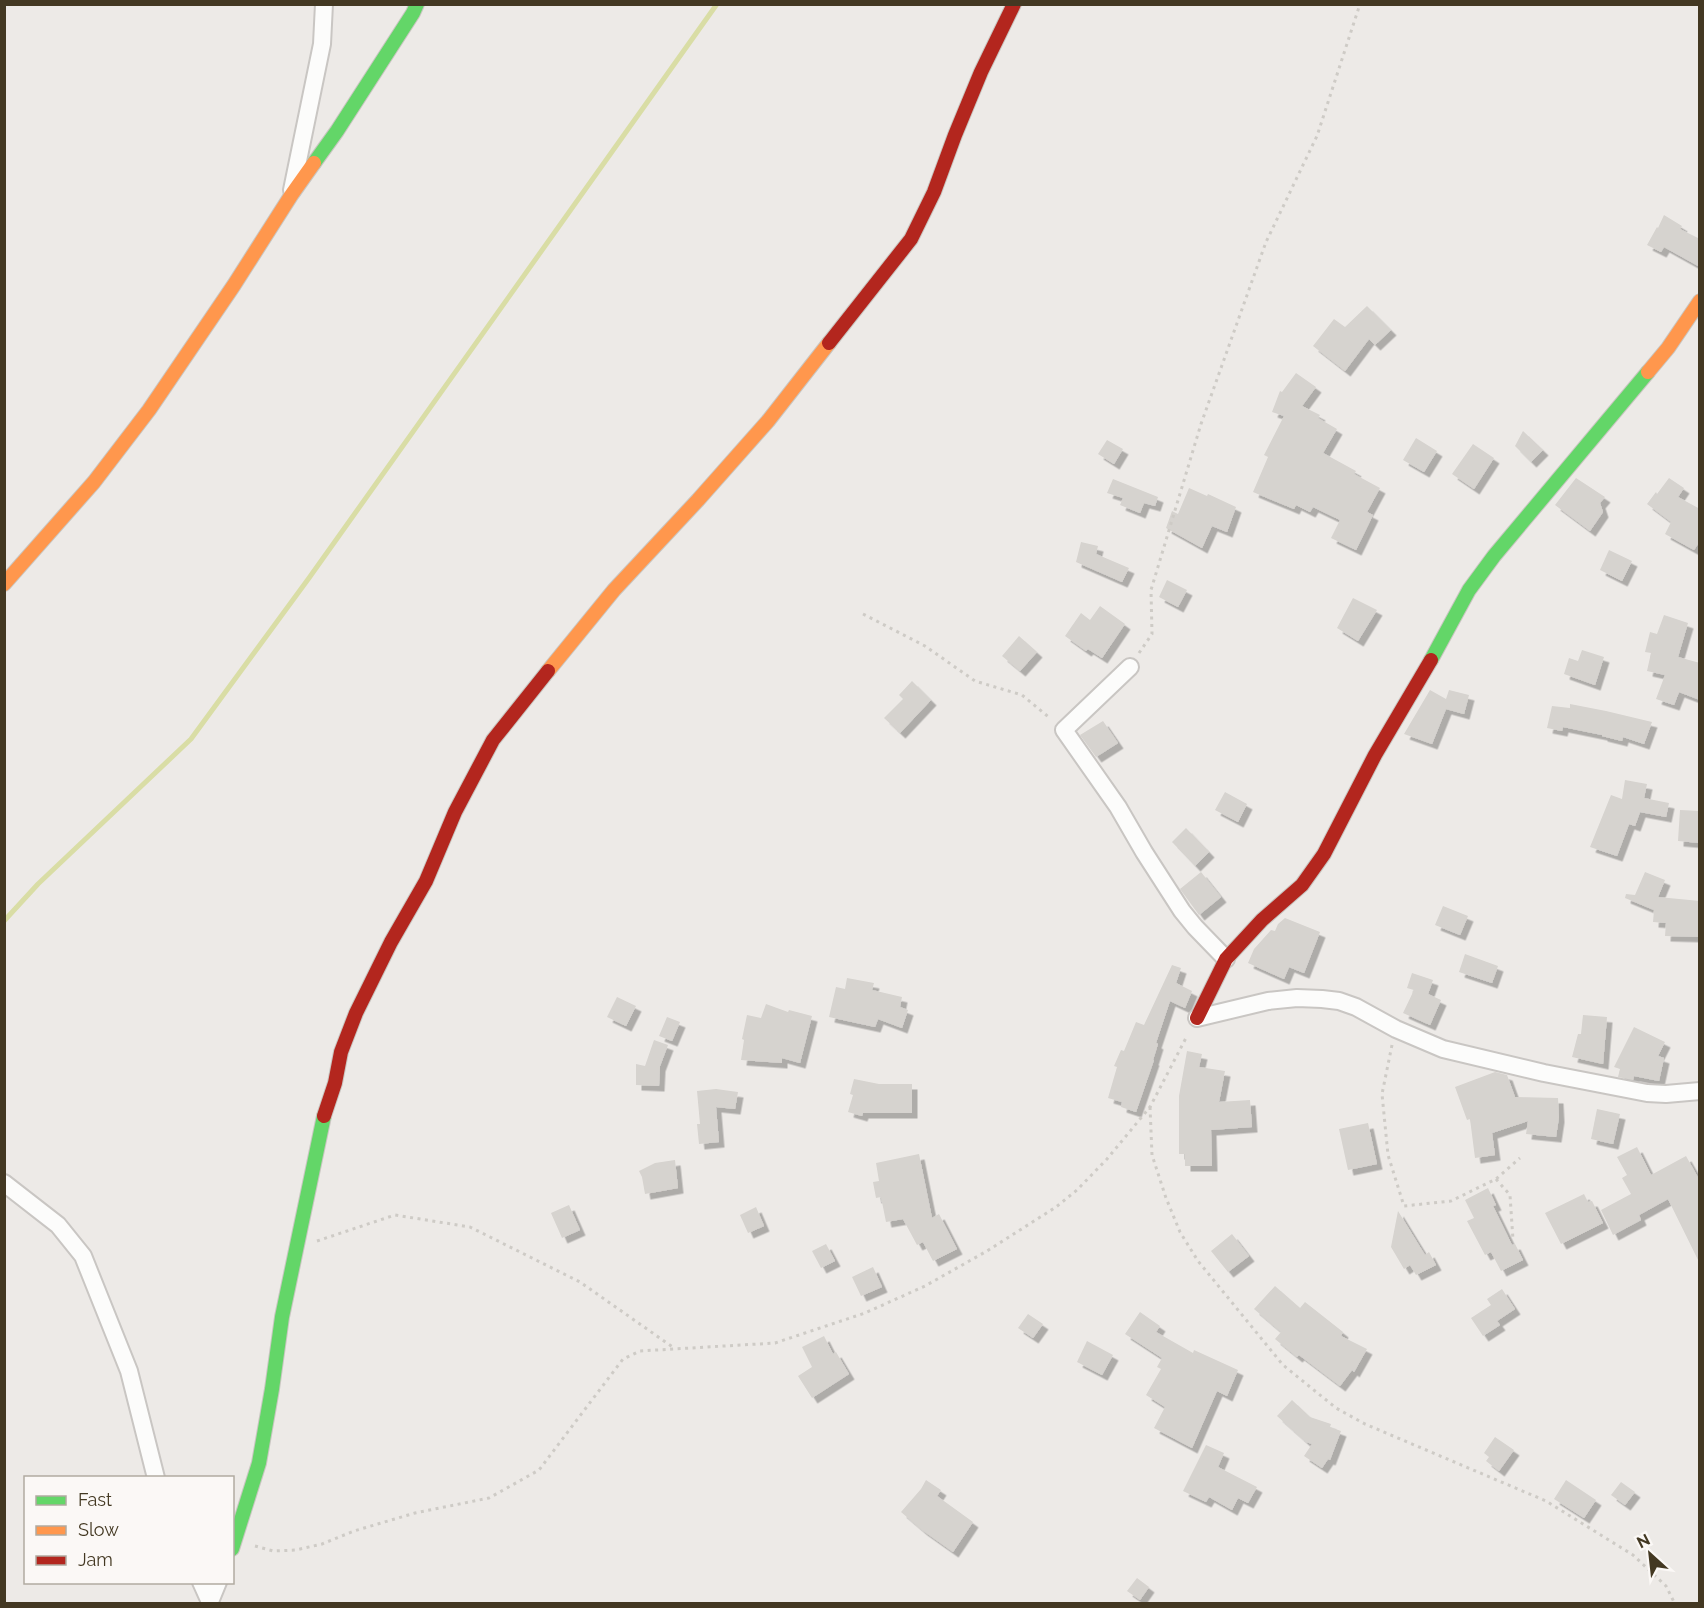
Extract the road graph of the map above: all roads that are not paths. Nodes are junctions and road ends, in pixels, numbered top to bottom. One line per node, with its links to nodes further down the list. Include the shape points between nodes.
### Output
1 (324, 4): 4 (street, via 322,44)
2 (417, 4): 4 (street)
3 (1014, 4): 13 (street, via 911,239 768,421 614,590 531,691 493,740 455,812 426,881 391,942 340,1052 282,1317 259,1463)
4 (292, 194): 6 (street, via 149,410 94,482)
5 (1700, 301): 8 (street, via 1668,348 1469,591 1324,854 1302,885)
6 (4, 584)
7 (1130, 667): 8 (street, via 1064,730 1118,807 1182,911)
8 (1226, 959): 9 (street)
9 (1197, 1018): 10 (street, via 1268,1001 1339,1001 1443,1049 1647,1093)
10 (1700, 1091)
11 (4, 1183): 12 (street, via 58,1225 83,1256 129,1371)
12 (155, 1476)
13 (234, 1546)
14 (202, 1584): 16 (street)
15 (217, 1584): 16 (street)
16 (210, 1603)

